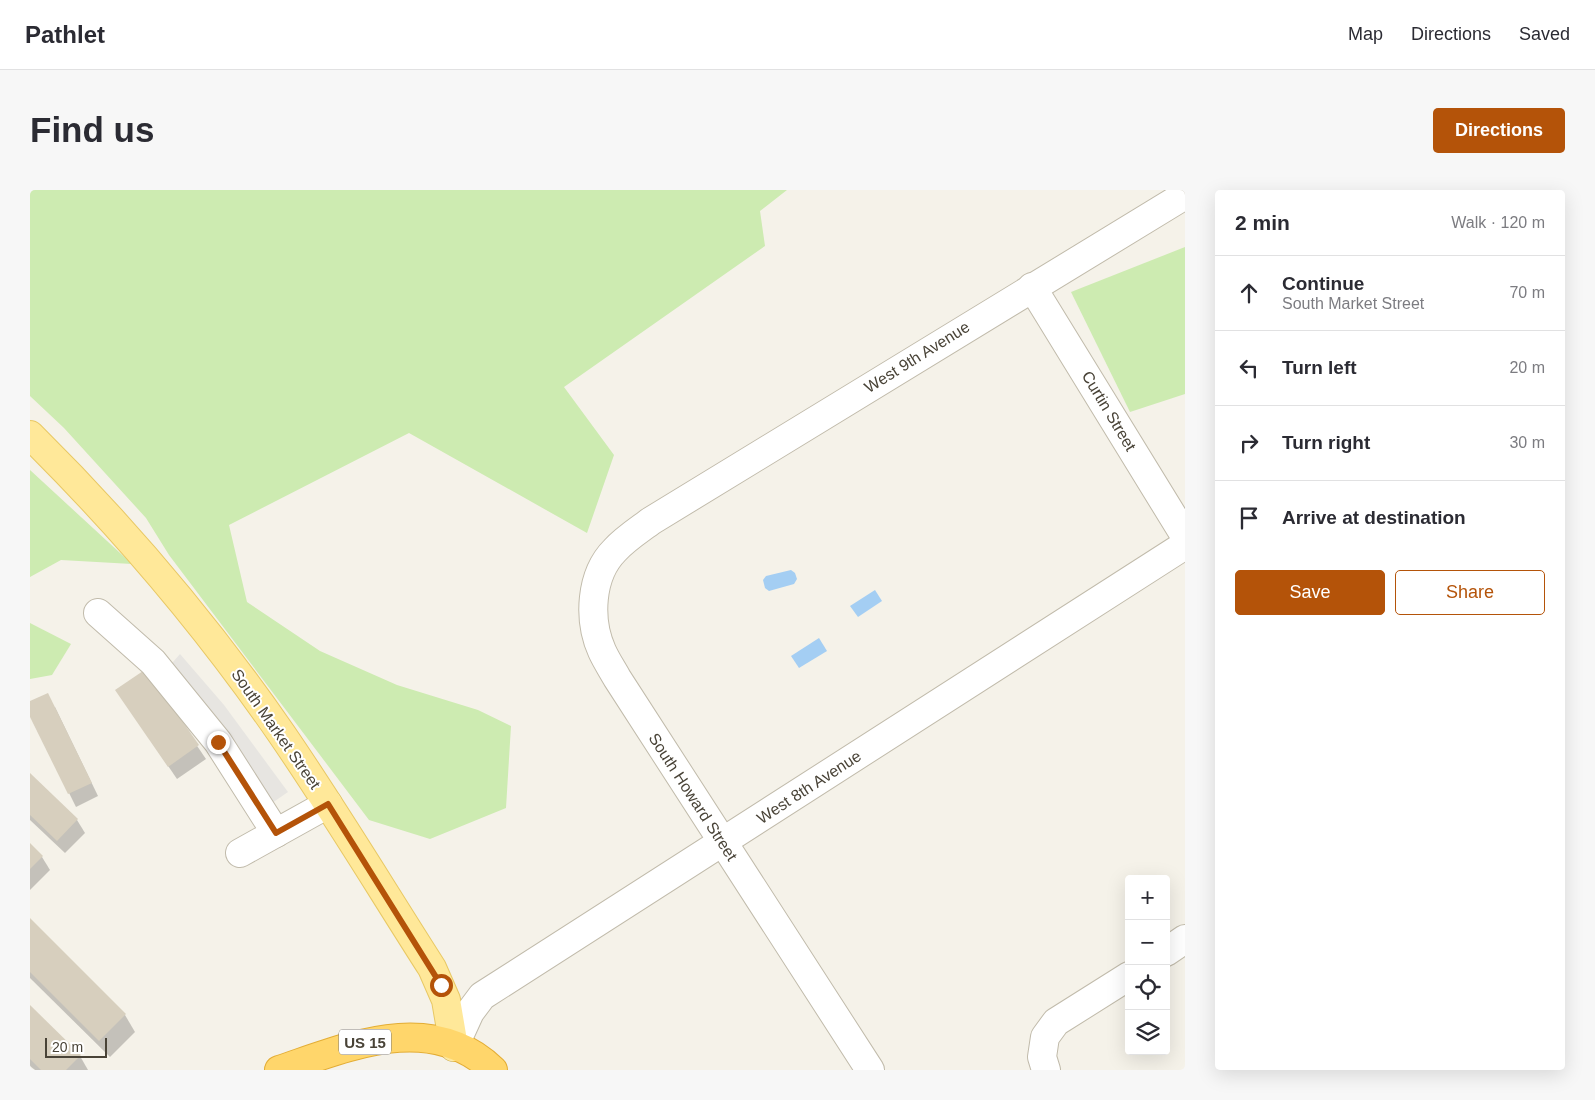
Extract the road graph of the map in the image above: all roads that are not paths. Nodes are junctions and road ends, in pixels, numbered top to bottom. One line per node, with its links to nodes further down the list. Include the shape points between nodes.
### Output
1 (1185, 195): 2 (street, West 9th Avenue)
2 (1032, 287): 4 (street, West 9th Avenue); 5 (street, Curtin Street)
3 (30, 435): 8 (main road, South Market Street, via 113,521 232,665)
4 (651, 521): 10 (street, South Howard Street, via 608,558 594,597 593,620 602,650 617,678)
5 (1185, 536)
6 (1185, 545): 10 (street, West 8th Avenue)
7 (98, 613): 9 (street, via 153,662 218,742)
8 (328, 804): 9 (street); 15 (main road, South Market Street, via 432,968 446,1000)
9 (276, 833): 11 (street)
10 (722, 842): 15 (street, West 8th Avenue, via 482,996 470,1012); 18 (street, South Howard Street)
11 (240, 853)
12 (1185, 939): 13 (street)
13 (1170, 949)
14 (1125, 979): 19 (street, via 1056,1022 1045,1037 1042,1057)
15 (454, 1046): 16 (highway, US 15, via 418,1037 380,1039); 17 (highway, US 15)
16 (279, 1070)
17 (493, 1070)
18 (870, 1070)
19 (1046, 1070)

